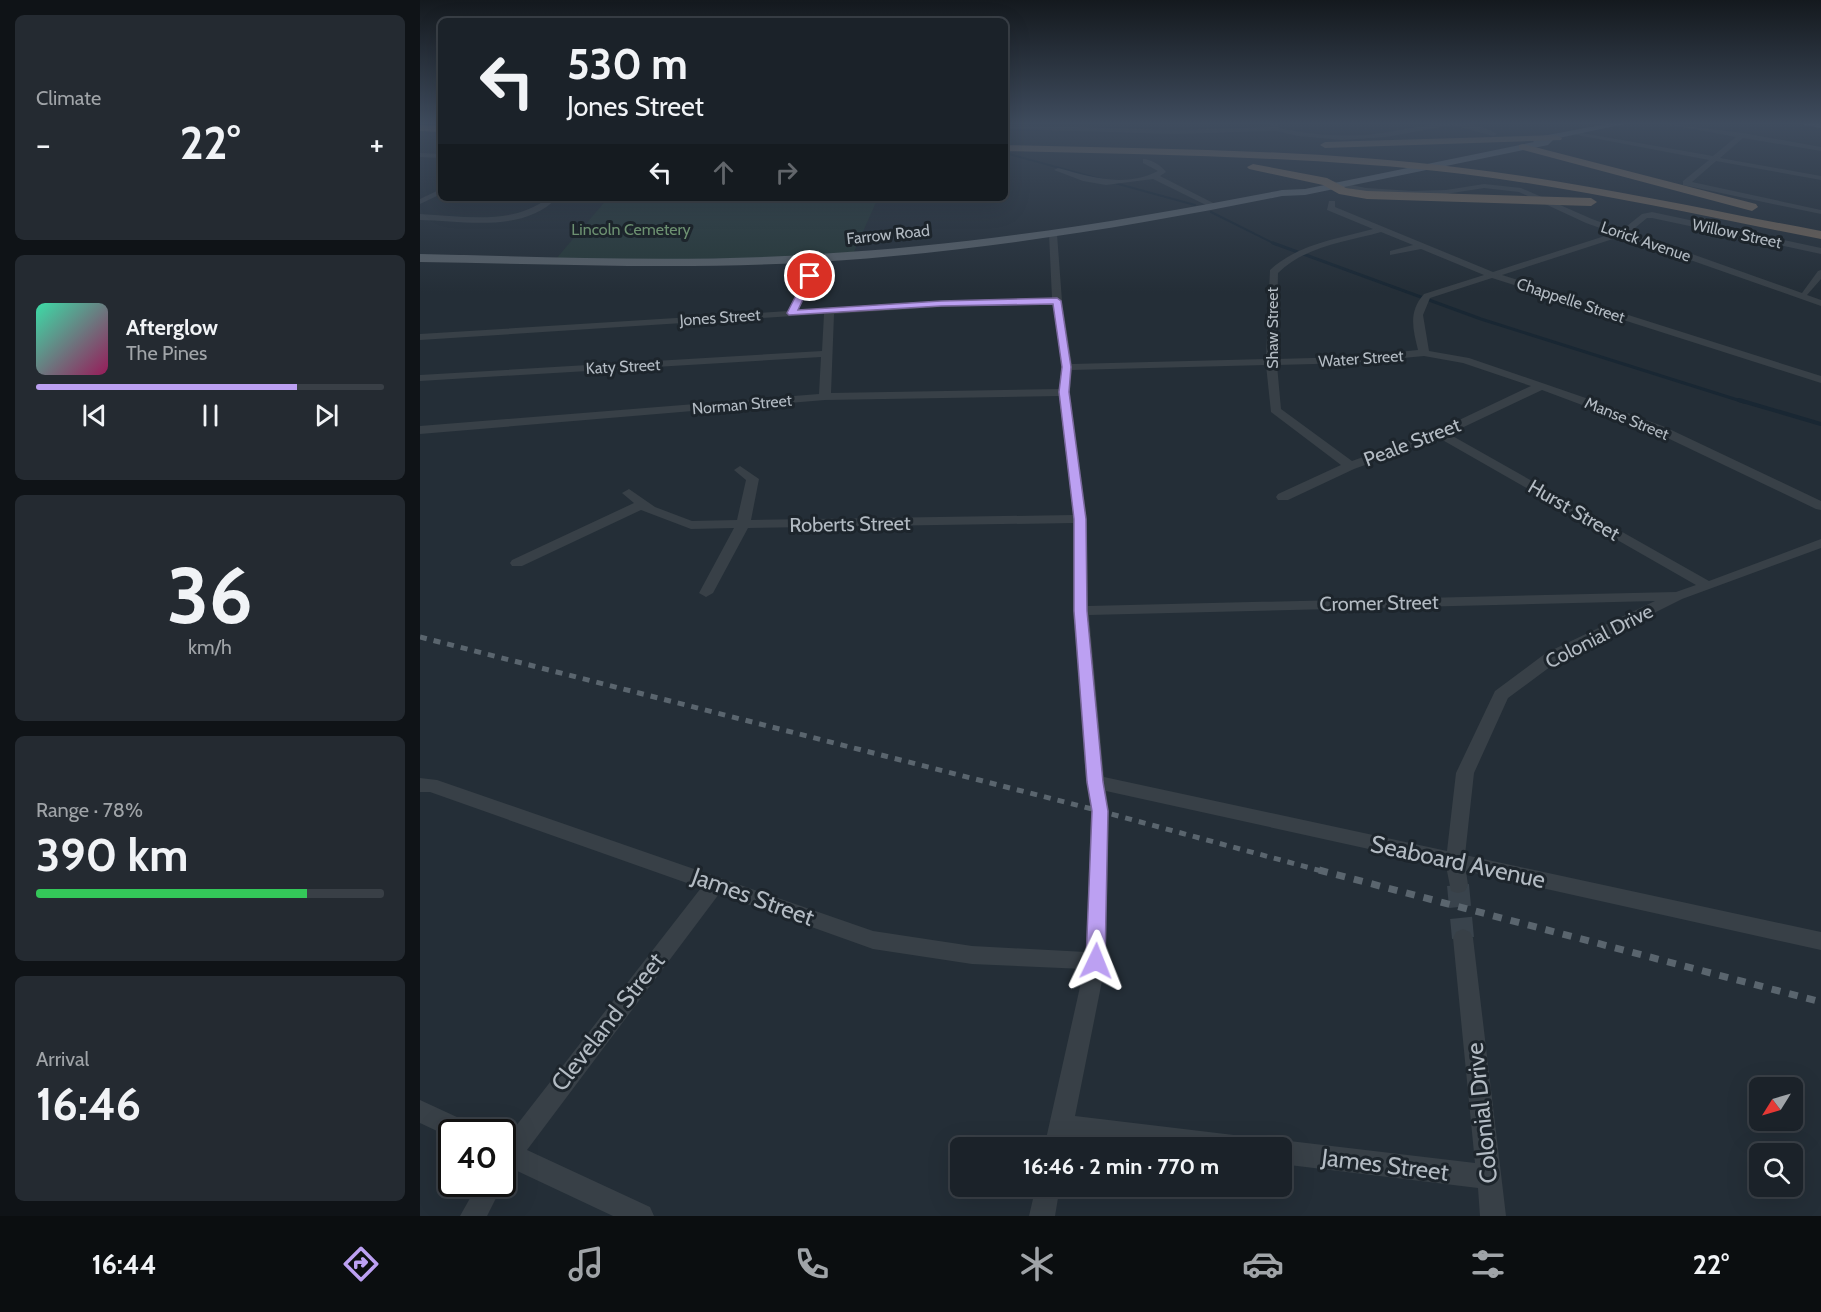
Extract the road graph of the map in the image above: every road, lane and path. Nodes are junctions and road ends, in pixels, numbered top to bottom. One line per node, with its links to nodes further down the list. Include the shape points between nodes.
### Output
1 (1084, 180): 2 (street, via 1114,184)
2 (1136, 180)
3 (1162, 180): 20 (street)
4 (1299, 180): 13 (highway)
5 (1315, 180): 12 (highway)
6 (1349, 180): 12 (main road, Farrow Road)
7 (1363, 180): 12 (main road, Farrow Road); 15 (main road)
8 (1529, 180): 24 (highway)
9 (1579, 180): 24 (highway)
10 (1643, 180): 24 (highway)
11 (1690, 180): 21 (street, via 1686,183)
12 (1334, 184): 13 (main road, Farrow Road); 15 (highway, via 1343,191)
13 (1300, 190): 15 (highway); 20 (main road, Farrow Road)
14 (438, 193): 18 (street)
15 (1371, 193): 16 (highway)
16 (1544, 200): 24 (highway, via 1598,202); 26 (street, Lorick Avenue, via 1566,212)
17 (549, 201): 23 (street, via 500,219)
18 (420, 202)
19 (1332, 203): 25 (street, Chappelle Street, via 1330,208)
20 (1215, 206): 27 (main road, Farrow Road)
21 (1821, 212)
22 (1652, 215): 26 (street, Water Street); 29 (street, Willow Street)
23 (420, 217)
24 (1818, 229)
25 (1382, 230): 28 (street, Chappelle Street); 44 (street, Shaw Street, via 1281,262 1273,272)
26 (1625, 232): 34 (street, Water Street); 35 (street, Lorick Avenue)
27 (1053, 234): 32 (main road, Farrow Road); 37 (street)
28 (1421, 246): 30 (street); 34 (street, Chappelle Street)
29 (1821, 250)
30 (1394, 253)
31 (420, 258): 32 (main road, Farrow Road, via 636,262)
32 (819, 258): 40 (street)
33 (1821, 273): 35 (street)
34 (1493, 275): 42 (street, Water Street, via 1424,300 1416,314); 47 (street, Chappelle Street)
35 (1802, 294): 36 (street); 38 (street, Lorick Avenue)
36 (1821, 296)
37 (1057, 301): 39 (street, Jones Street); 45 (street)
38 (1821, 303)
39 (829, 311): 40 (street, Jones Street); 43 (street)
40 (792, 313): 41 (street, Jones Street)
41 (420, 337)
42 (1424, 353): 44 (street, Water Street); 48 (street, Manse Street, via 1465,360)
43 (826, 354): 46 (street, Katy Street); 50 (street)
44 (1271, 362): 45 (street, Water Street); 53 (street, Shaw Street, via 1275,410)
45 (1066, 367): 49 (street)
46 (420, 378)
47 (1821, 380)
48 (1541, 386): 52 (street, Peale Street); 58 (street, Manse Street, via 1661,430)
49 (1064, 392): 50 (street, Norman Street); 59 (street)
50 (825, 397): 51 (street, Norman Street)
51 (420, 430)
52 (1440, 434): 53 (street, Peale Street); 63 (street, Hurst Street)
53 (1350, 466): 56 (street, Peale Street)
54 (740, 470): 60 (street, via 753,479 752,499)
55 (629, 494): 57 (street, Roberts Street)
56 (1283, 497)
57 (643, 504): 60 (street, Roberts Street, via 691,525); 62 (street)
58 (1821, 506)
59 (1080, 519): 60 (street, Roberts Street); 66 (street)
60 (742, 525): 64 (street)
61 (1821, 543): 63 (street, Colonial Drive)
62 (517, 563)
63 (1708, 586): 65 (street, Colonial Drive)
64 (706, 593)
65 (1677, 596): 66 (street, Cromer Street); 69 (street, Colonial Drive, via 1552,657 1501,694 1464,773)
66 (1081, 611): 67 (street)
67 (1095, 782): 69 (street, Seaboard Avenue); 74 (street, via 1100,811)
68 (424, 788): 70 (street, James Street)
69 (1455, 861): 71 (street, Colonial Drive); 73 (street, Seaboard Avenue)
70 (716, 883): 74 (street, James Street, via 873,940 972,955); 78 (street, Cleveland Street)
71 (1458, 885)
72 (1463, 938): 81 (street, Colonial Drive)
73 (1821, 941)
74 (1096, 961): 77 (street)
75 (420, 1112): 76 (street)
76 (438, 1120)
77 (1058, 1137)
78 (516, 1141)
79 (1292, 1153): 81 (street, James Street)
80 (516, 1161): 85 (street)
81 (1489, 1177): 87 (street, Colonial Drive)
82 (484, 1197): 84 (street)
83 (1046, 1197): 86 (street)
84 (473, 1216)
85 (641, 1216)
86 (1042, 1216)
87 (1493, 1216)

